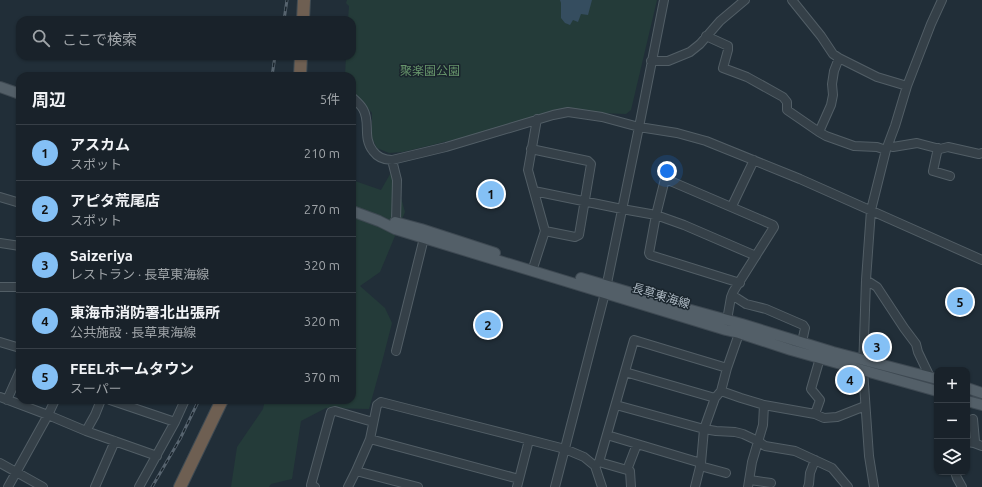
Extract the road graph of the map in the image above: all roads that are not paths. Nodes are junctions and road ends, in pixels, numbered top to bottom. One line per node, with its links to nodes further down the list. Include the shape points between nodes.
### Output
1 (304, 0): 6 (highway)
2 (664, 0): 10 (street)
3 (745, 0): 7 (street)
4 (792, 0): 8 (street, via 833,54)
5 (942, 0): 12 (street, via 930,24)
6 (303, 16)
7 (706, 36): 10 (street, via 690,52 668,61); 18 (street, via 728,46 723,68 747,77 783,97 787,102 787,110)
8 (839, 58): 12 (street, via 877,77); 18 (street, via 834,71 831,105)
9 (301, 60): 11 (highway)
10 (651, 61): 17 (street)
11 (300, 72)
12 (907, 86): 19 (street)
13 (0, 87): 14 (main road)
14 (16, 93)
15 (356, 101): 23 (street, via 364,109 368,144 378,156)
16 (537, 119): 17 (street, via 568,112 602,117); 21 (street); 23 (street, via 446,148)
17 (639, 127): 24 (street, via 701,139); 31 (street)
18 (819, 132): 19 (street, via 854,146)
19 (887, 148): 20 (street, via 917,143); 32 (street)
20 (938, 148): 22 (street, via 948,147); 25 (street, via 933,171)
21 (531, 149): 26 (street, via 528,170); 28 (street, via 590,162)
22 (982, 154)
23 (392, 160): 36 (street, via 397,180)
24 (754, 160): 30 (street); 32 (street)
25 (950, 176)
26 (534, 191): 28 (street); 37 (street)
27 (0, 197): 29 (street)
28 (585, 201): 31 (street); 37 (street, via 579,235 575,237)
29 (16, 202)
30 (732, 206): 34 (street, via 665,179); 41 (street, via 774,227)
31 (622, 209): 34 (street); 48 (street)
32 (871, 210): 42 (street); 44 (street)
33 (356, 212): 35 (main road, 長草東海線)
34 (656, 215): 41 (street); 45 (street, via 650,254)
35 (379, 221): 36 (main road, 長草東海線); 38 (main road, 長草東海線)
36 (396, 222): 43 (main road, 長草東海線)
37 (545, 231): 43 (street)
38 (424, 238): 48 (main road, 長草東海線); 55 (street)
39 (0, 243): 40 (street)
40 (16, 245)
41 (756, 256): 45 (street)
42 (982, 260)
43 (534, 265): 48 (main road, 長草東海線)
44 (866, 280): 57 (street); 61 (street, via 877,287 916,344)
45 (740, 282): 49 (street)
46 (0, 287): 47 (street)
47 (16, 287)
48 (606, 289): 50 (main road, 長草東海線); 51 (main road, 長草東海線, via 726,330); 94 (street)
49 (732, 295): 50 (street); 53 (street, via 746,304 766,309 803,325 805,328)
50 (728, 320): 51 (main road, 長草東海線)
51 (740, 328): 53 (main road, 長草東海線); 56 (main road, 長草東海線, via 791,350); 58 (street)
52 (0, 342): 54 (street)
53 (802, 342): 57 (main road, 長草東海線)
54 (16, 347)
55 (396, 351)
56 (820, 358): 57 (main road, 長草東海線); 80 (street, via 811,389 820,400)
57 (863, 365): 61 (main road, 長草東海線); 64 (main road, 長草東海線, via 913,385); 79 (street)
58 (728, 368): 59 (street, via 634,340); 63 (street)
59 (625, 372): 66 (street); 76 (street)
60 (16, 378): 67 (street)
61 (934, 378)
62 (970, 389): 65 (main road)
63 (721, 390): 66 (street); 77 (street)
64 (934, 390)
65 (982, 393)
66 (715, 398): 85 (street)
67 (3, 399): 69 (street)
68 (970, 402): 78 (main road)
69 (16, 404)
70 (17, 404): 81 (street)
71 (53, 404): 81 (street)
72 (99, 404): 86 (street)
73 (122, 404): 83 (street)
74 (183, 404): 83 (street)
75 (220, 404): 112 (highway)
76 (616, 404): 85 (street); 87 (street)
77 (764, 405): 80 (street); 91 (street, via 763,425)
78 (982, 405)
79 (865, 406): 80 (street, via 837,417 824,418); 122 (street)
80 (815, 414)
81 (48, 415): 86 (street); 102 (street)
82 (973, 419): 93 (street)
83 (175, 422): 95 (street)
84 (373, 422): 88 (street); 89 (street, via 377,406 381,402); 113 (street, via 331,412 311,485)
85 (704, 428): 91 (street, via 735,432); 99 (street)
86 (86, 431): 90 (street)
87 (607, 435): 92 (street); 98 (street)
88 (370, 439): 101 (street); 105 (street)
89 (529, 440): 94 (street); 105 (street)
90 (115, 441): 95 (street); 110 (street)
91 (758, 441): 96 (street, via 765,446 795,451); 106 (street)
92 (637, 444): 99 (street); 100 (street)
93 (974, 444)
94 (565, 449): 98 (street); 116 (street)
95 (157, 456): 111 (street)
96 (814, 460): 120 (street); 121 (street, via 832,468)
97 (0, 463): 102 (street)
98 (597, 464): 100 (street); 117 (street)
99 (701, 464): 103 (street); 119 (street)
100 (627, 470): 118 (street, via 630,471)
101 (356, 471): 114 (street); 115 (street)
102 (16, 472): 108 (street); 109 (street)
103 (726, 473)
104 (956, 475): 123 (street)
105 (518, 483)
106 (749, 483): 107 (street)
107 (771, 483)
108 (8, 487)
109 (43, 487)
110 (95, 487)
111 (139, 487)
112 (180, 487)
113 (315, 487)
114 (348, 487)
115 (418, 487)
116 (555, 487)
117 (602, 487)
118 (631, 487)
119 (695, 487)
120 (808, 487)
121 (848, 487)
122 (874, 487)
123 (962, 487)

